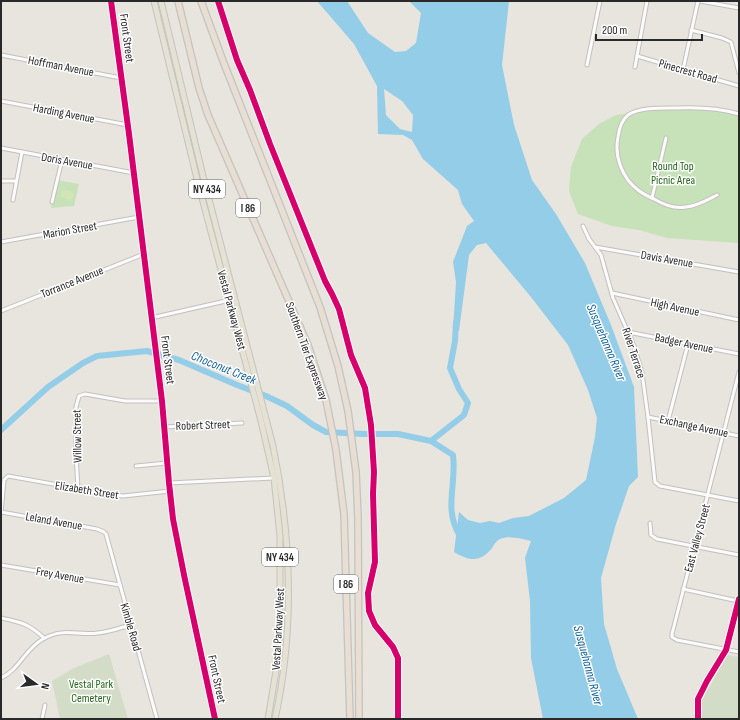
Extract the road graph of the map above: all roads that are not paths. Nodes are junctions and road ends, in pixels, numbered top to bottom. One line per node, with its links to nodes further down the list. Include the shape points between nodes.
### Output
1 (111, 1): 17 (street, Front Street)
2 (154, 1): 41 (main road, Vestal Parkway West / NY 434)
3 (161, 1): 40 (main road, Vestal Parkway West / NY 434)
4 (178, 1): 85 (highway, Southern Tier Expressway / I 86, via 199,88 208,114 308,345 328,412 336,450 344,514)
5 (201, 1): 86 (highway, Southern Tier Expressway / I 86, via 320,307 338,366 348,411 354,451 358,518)
6 (600, 1): 13 (street)
7 (647, 1): 12 (street)
8 (699, 1): 9 (street); 10 (street)
9 (739, 8)
10 (691, 30): 15 (street); 16 (street, via 732,42)
11 (1, 55): 17 (street, Hoffman Avenue)
12 (637, 56): 14 (street); 15 (street, Pinecrest Road)
13 (587, 65)
14 (634, 67)
15 (683, 70): 18 (street, Pinecrest Road)
16 (739, 73)
17 (121, 78): 21 (street, Front Street)
18 (739, 86)
19 (1, 101): 21 (street, Harding Avenue)
20 (739, 114): 30 (street, via 708,108 679,108 649,109 628,115 617,139 617,156 621,168 634,186)
21 (128, 125): 26 (street, Front Street)
22 (666, 138): 30 (street)
23 (1, 148): 24 (street, Doris Avenue)
24 (22, 152): 25 (street, Doris Avenue); 28 (street)
25 (62, 160): 26 (street, Doris Avenue); 32 (street)
26 (134, 173): 33 (street, Front Street)
27 (1, 181): 28 (street)
28 (16, 181): 31 (street)
29 (717, 195): 30 (street, via 686,208 668,206)
30 (652, 198)
31 (13, 200)
32 (52, 202)
33 (139, 217): 35 (street, Marion Street); 37 (street, Front Street)
34 (583, 226): 36 (street, River Terrace)
35 (1, 242)
36 (595, 246): 38 (street, Davis Avenue); 39 (street, River Terrace, via 601,255)
37 (144, 254): 42 (street, Torrance Avenue); 43 (street, Front Street)
38 (739, 272)
39 (612, 293): 44 (street, High Avenue); 45 (street, River Terrace)
40 (235, 299): 41 (street); 84 (main road, Vestal Parkway West / NY 434, via 278,474 287,540 287,630)
41 (229, 301): 43 (street); 58 (main road, Vestal Parkway West / NY 434)
42 (1, 311)
43 (151, 318): 49 (street, Front Street)
44 (739, 320)
45 (628, 332): 46 (street, Badger Avenue); 50 (street, River Terrace, via 642,373)
46 (688, 344): 47 (street, Badger Avenue); 51 (street)
47 (739, 354)
48 (739, 372): 54 (street, East Valley Street)
49 (162, 401): 53 (street, Front Street); 60 (street, Willow Street, via 125,401 85,394 79,396 76,407)
50 (648, 416): 51 (street, Exchange Avenue); 62 (street, River Terrace, via 656,484)
51 (668, 421): 54 (street, Exchange Avenue)
52 (242, 423): 53 (street, Robert Street)
53 (164, 427): 56 (street, Front Street)
54 (724, 433): 55 (street, Exchange Avenue); 62 (street, East Valley Street)
55 (739, 436)
56 (167, 463): 57 (street); 59 (street, Front Street)
57 (136, 466)
58 (274, 478): 59 (street); 83 (main road, Vestal Parkway West / NY 434, via 280,536 280,623 278,659)
59 (169, 483): 61 (street, Front Street)
60 (78, 489): 61 (street, Elizabeth Street, via 123,496); 64 (street, Elizabeth Street, via 8,476 2,493)
61 (170, 491): 82 (street, Front Street, via 173,519)
62 (708, 495): 63 (street); 67 (street, East Valley Street)
63 (739, 501)
64 (1, 513): 66 (street, Leland Avenue, via 97,529)
65 (650, 523): 67 (street, via 653,537)
66 (106, 534): 70 (street, Kimble Road)
67 (695, 546): 68 (street); 71 (street, East Valley Street)
68 (739, 555)
69 (1, 565): 70 (street, Frey Avenue)
70 (120, 585): 74 (street, Kimble Road)
71 (683, 589): 72 (street); 76 (street, East Valley Street, via 672,637)
72 (739, 600): 76 (street)
73 (1, 618): 75 (street, via 25,624)
74 (130, 625): 75 (street, via 97,633 67,632); 81 (street, Kimble Road)
75 (44, 638): 78 (street)
76 (726, 650): 77 (street); 87 (street, via 700,695)
77 (739, 652)
78 (1, 678)
79 (45, 705): 80 (street)
80 (42, 719)
81 (157, 719)
82 (215, 719)
83 (268, 719)
84 (275, 719)
85 (350, 719)
86 (359, 719)
87 (698, 719)

